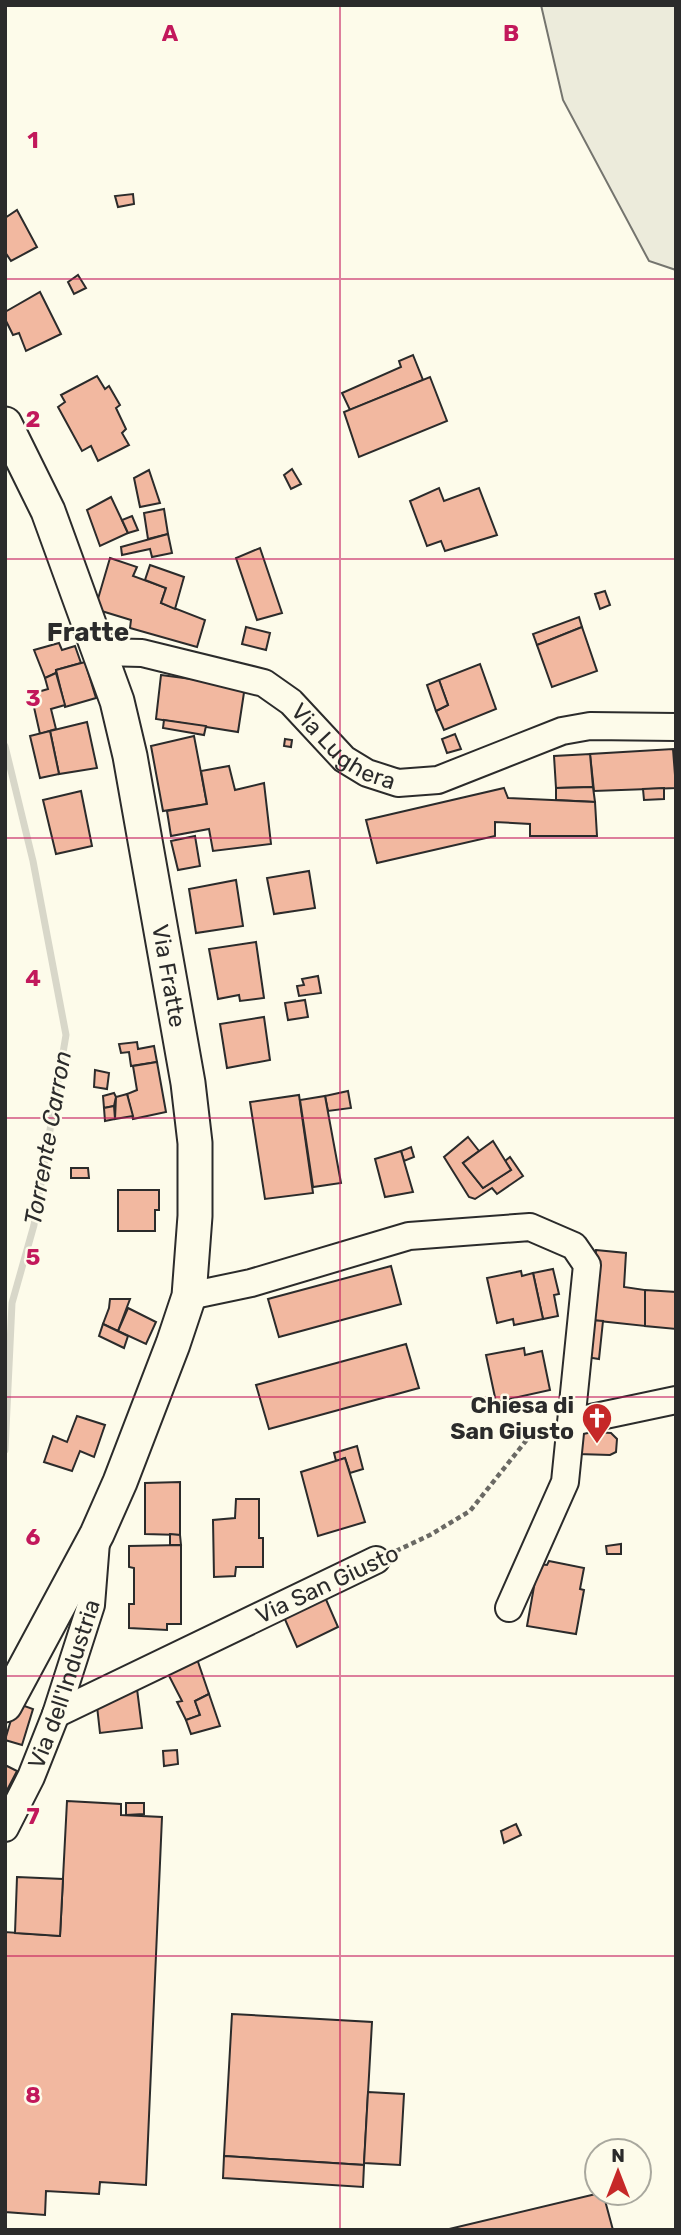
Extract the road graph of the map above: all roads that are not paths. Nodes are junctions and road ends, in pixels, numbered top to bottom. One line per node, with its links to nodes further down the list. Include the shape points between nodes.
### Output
1 (5, 424): 2 (main road, Via Fratte, via 48,511)
2 (101, 652): 3 (street, Via Lughera, via 142,653 264,683 291,702 344,759 367,774 398,783 438,780 562,731 590,726); 4 (main road, Via Fratte, via 130,756 188,1083 195,1143)
3 (676, 727)
4 (189, 1296): 6 (street, via 251,1283 409,1236 530,1227 574,1246 587,1265); 7 (main road, Via Fratte)
5 (676, 1400): 6 (street)
6 (572, 1422): 9 (street, via 565,1482)
7 (97, 1534): 10 (main road, Via Fratte); 11 (street, Via dell'Industria, via 91,1605)
8 (376, 1560): 11 (street, Via San Giusto)
9 (509, 1608)
10 (5, 1705)
11 (55, 1714): 12 (street, Via dell'Industria)
12 (5, 1828)

